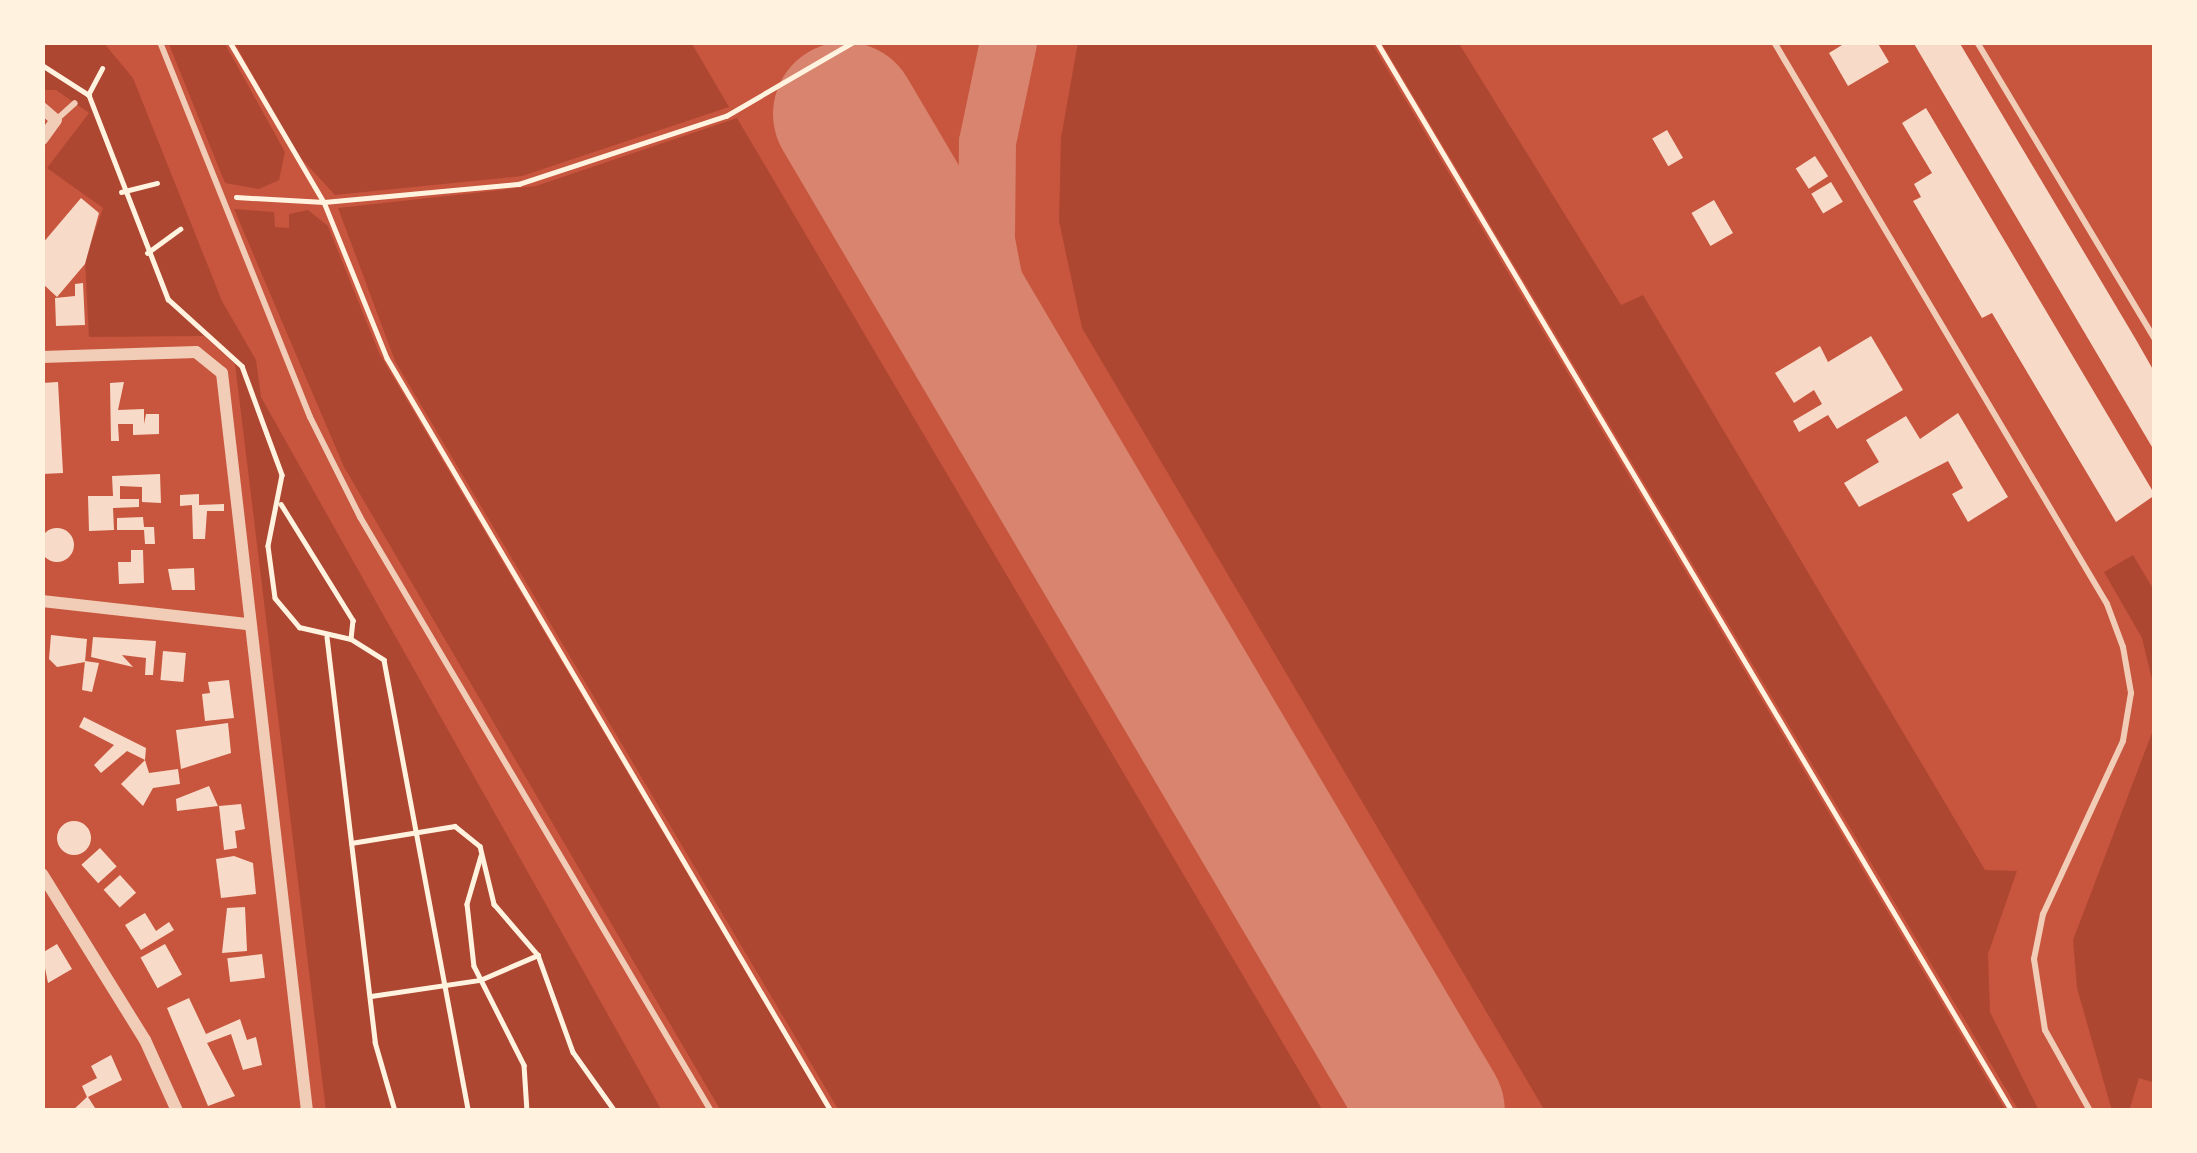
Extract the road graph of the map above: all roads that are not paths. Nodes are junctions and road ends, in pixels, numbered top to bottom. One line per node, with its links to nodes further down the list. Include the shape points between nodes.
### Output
1 (160, 42): 15 (lane, via 310,418 360,517)
2 (1774, 42): 16 (lane, via 2108,604 2123,647 2131,693 2123,742 2043,914 2034,958 2045,1030)
3 (1977, 42): 8 (lane)
4 (75, 103): 6 (lane)
5 (42, 108): 6 (street)
6 (56, 120): 7 (street)
7 (42, 139)
8 (2155, 340)
9 (42, 357): 11 (street, via 196,352 222,373)
10 (42, 601): 11 (street)
11 (247, 624): 14 (street)
12 (42, 874): 13 (street, via 145,1040)
13 (177, 1111)
14 (307, 1111)
15 (711, 1111)
16 (2090, 1111)

